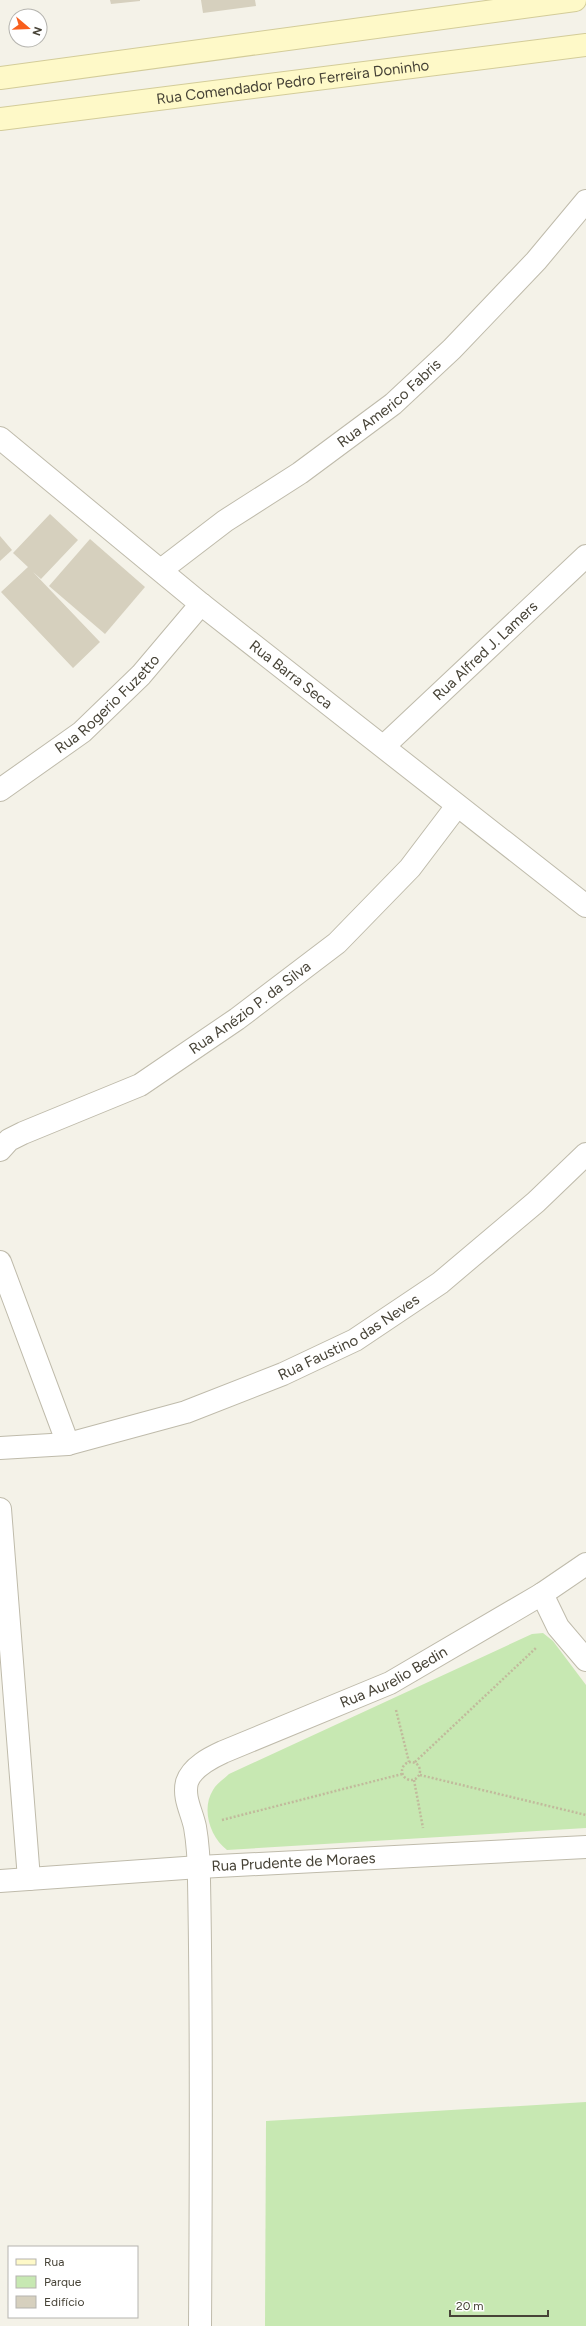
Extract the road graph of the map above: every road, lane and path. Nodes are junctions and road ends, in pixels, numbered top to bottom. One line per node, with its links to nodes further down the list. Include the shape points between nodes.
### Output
1 (575, 0): 3 (main road)
2 (586, 45): 4 (main road, Rua Comendador Pedro Ferreira Doninho)
3 (0, 78)
4 (0, 119)
5 (584, 209): 8 (street, Rua Americo Fabris, via 458,343 393,404 300,473 225,521)
6 (0, 438): 8 (street, Rua Barra Seca)
7 (586, 556): 10 (street, Rua Alfred J. Lamers)
8 (161, 570): 9 (street, Rua Barra Seca)
9 (202, 604): 10 (street, Rua Barra Seca); 11 (street, Rua Rogerio Fuzetto, via 141,675 82,732)
10 (384, 746): 12 (street, Rua Barra Seca)
11 (0, 790)
12 (457, 806): 13 (street, Rua Barra Seca); 14 (street, Rua Anézio P. da Silva, via 410,868 337,943 238,1019 140,1085 23,1133 9,1140)
13 (586, 906)
14 (0, 1150)
15 (586, 1154): 17 (street, Rua Faustino das Neves, via 536,1202 440,1283 355,1340 283,1374 186,1412)
16 (0, 1262): 17 (street)
17 (68, 1444): 18 (street, Rua Faustino das Neves)
18 (0, 1448)
19 (0, 1509): 35 (street)
20 (586, 1564): 21 (street, Rua Aurelio Bedin)
21 (542, 1594): 22 (street); 24 (street, Rua Aurelio Bedin)
22 (558, 1628): 23 (street); 26 (path)
23 (586, 1660)
24 (390, 1683): 25 (path); 31 (street, Rua Aurelio Bedin, via 205,1761 193,1772 186,1795)
25 (409, 1762): 26 (path); 27 (path, via 403,1767)
26 (416, 1762): 28 (path, via 420,1768)
27 (402, 1774): 29 (path, via 407,1779); 31 (path)
28 (420, 1775): 29 (path); 30 (path)
29 (414, 1780): 33 (path)
30 (586, 1815)
31 (195, 1827): 34 (street)
32 (586, 1846): 33 (street, Rua Prudente de Moraes)
33 (428, 1856): 34 (street, Rua Prudente de Moraes)
34 (199, 1867): 35 (street, Rua Prudente de Moraes); 37 (street, via 202,2051)
35 (29, 1879): 36 (street, Rua Prudente de Moraes)
36 (0, 1881)
37 (200, 2326)

